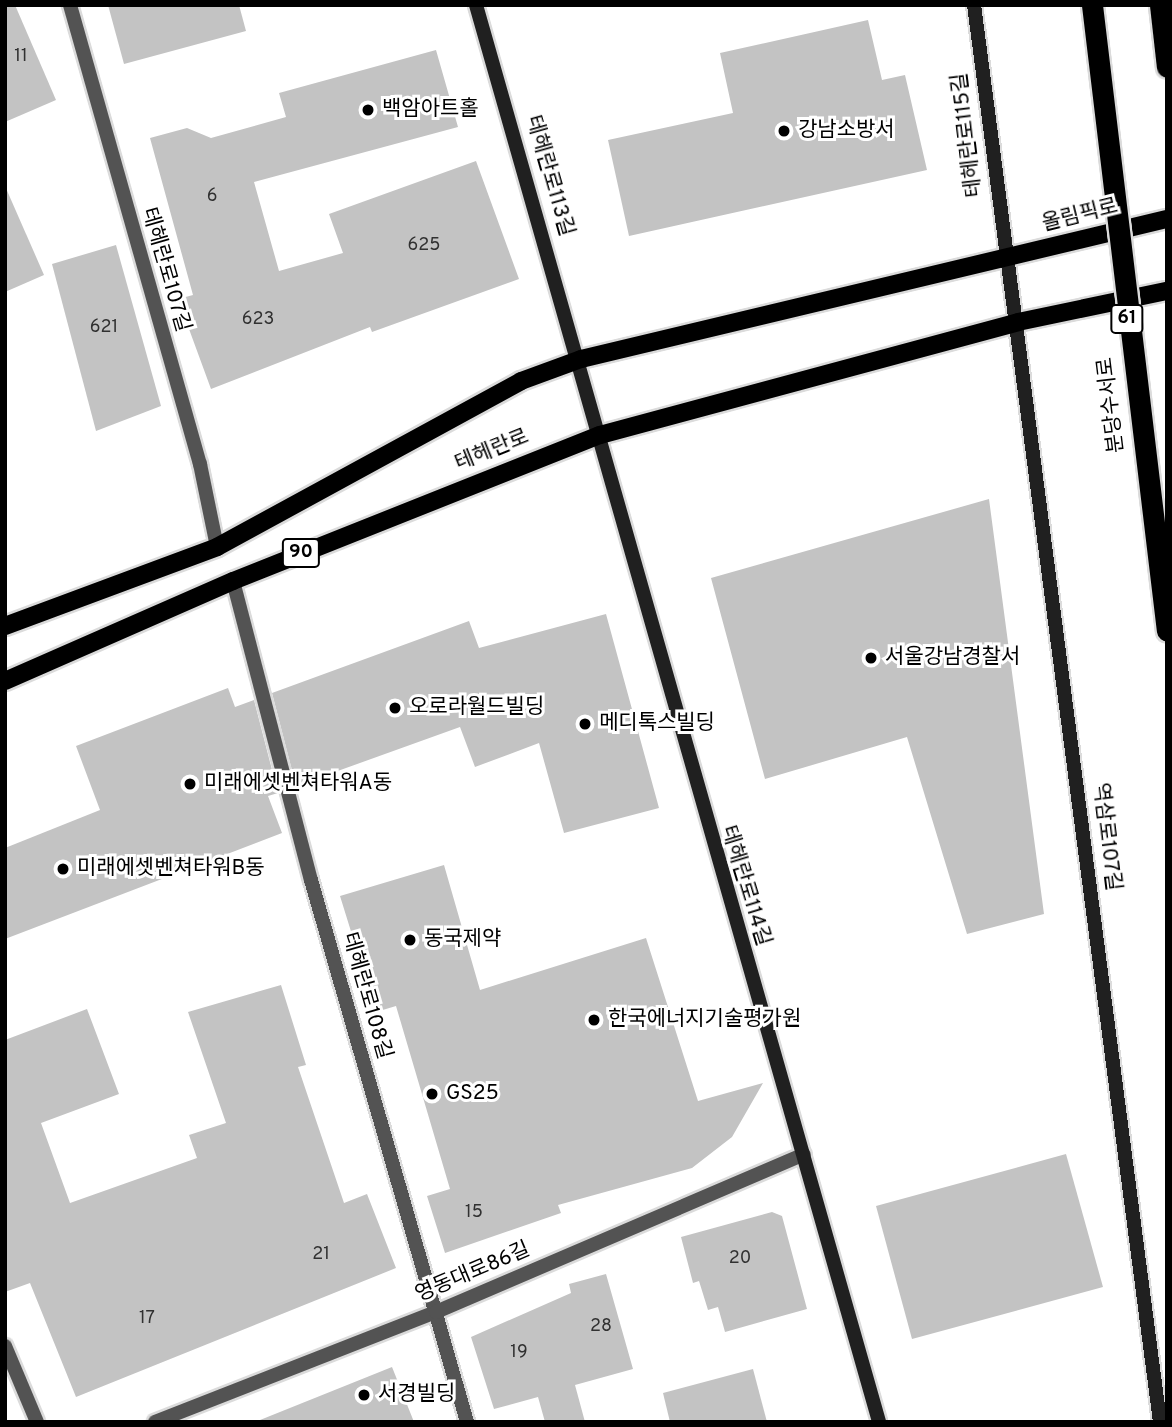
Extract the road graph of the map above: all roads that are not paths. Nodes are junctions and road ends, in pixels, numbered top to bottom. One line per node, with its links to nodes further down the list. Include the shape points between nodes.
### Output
1 (70, 5): 13 (street, 테헤란로107길, via 200,464)
2 (475, 5): 11 (street, 테헤란로113길)
3 (974, 5): 8 (street, 테헤란로115길)
4 (1092, 5): 16 (highway, 분당수서로 / 61, bridge)
5 (1160, 5): 6 (highway)
6 (1167, 67)
7 (1167, 219): 8 (main road, 올림픽로 / 90)
8 (1004, 259): 10 (street, 역삼로107길); 11 (main road, 테헤란로 / 90)
9 (1167, 291): 10 (main road, 90)
10 (1018, 322): 12 (main road, 테헤란로 / 90); 25 (street, 역삼로107길)
11 (580, 359): 12 (street, 테헤란로114길); 13 (main road, 테헤란로 / 90, via 521,381)
12 (600, 435): 14 (main road, 테헤란로 / 90); 18 (street, 테헤란로114길, via 625,547)
13 (217, 547): 15 (main road, 테헤란로 / 90)
14 (233, 581): 17 (main road, 테헤란로 / 90); 19 (street, 테헤란로108길, via 311,880)
15 (5, 626)
16 (1167, 631)
17 (5, 681)
18 (804, 1154): 19 (street, 영동대로86길); 24 (street, 테헤란로114길)
19 (436, 1312): 22 (street, 영동대로86길); 23 (street, 테헤란로108길)
20 (5, 1346): 21 (street)
21 (37, 1422)
22 (155, 1422)
23 (467, 1422)
24 (879, 1422)
25 (1160, 1422)

